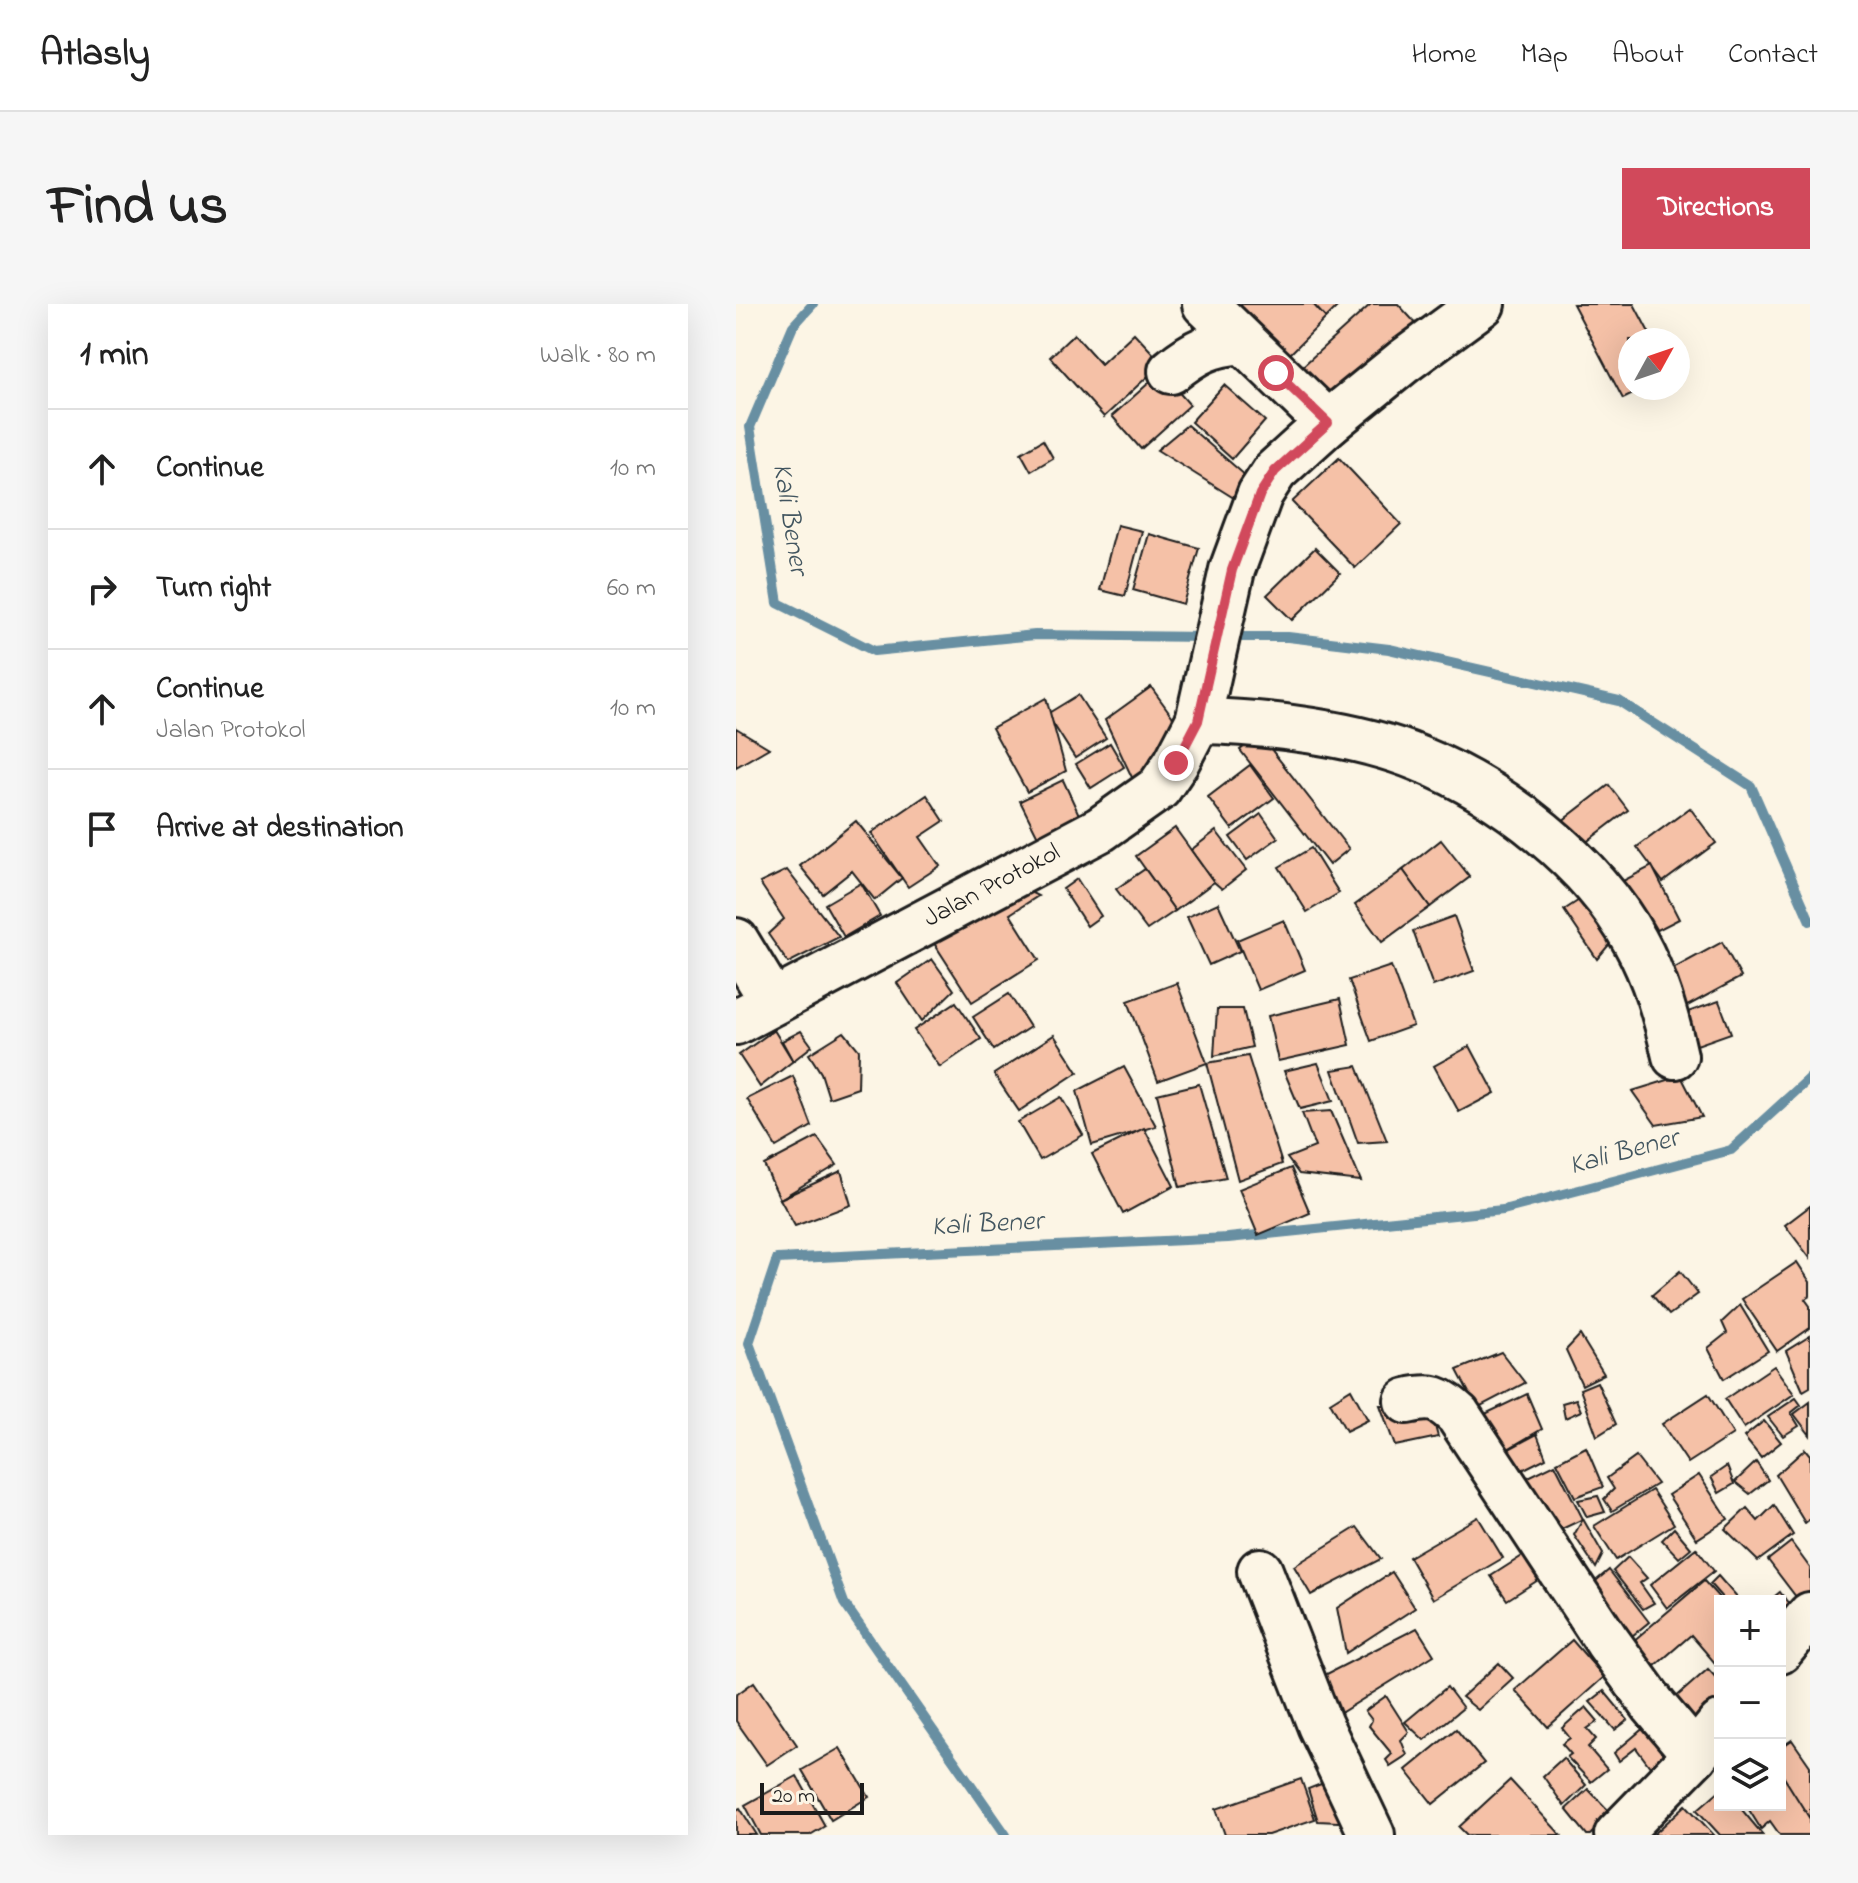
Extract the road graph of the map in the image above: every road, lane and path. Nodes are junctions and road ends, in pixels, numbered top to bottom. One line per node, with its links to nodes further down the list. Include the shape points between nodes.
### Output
1 (1205, 304): 3 (street)
2 (1482, 304): 5 (street, Jalan Protokol)
3 (1242, 341): 4 (street, via 1211,345); 5 (street)
4 (1171, 371)
5 (1328, 423): 6 (street, Jalan Protokol, via 1275,471 1260,494 1232,570)
6 (1200, 712): 8 (street, Jalan Protokol, via 1159,788 1136,806); 9 (street, via 1365,743 1418,758 1475,784 1530,824 1611,902 1636,942 1665,1009)
7 (736, 941): 8 (street)
8 (754, 1012)
9 (1675, 1056)
10 (1407, 1401): 14 (street, via 1427,1396 1458,1415 1654,1706)
11 (1260, 1571): 15 (street, via 1320,1725)
12 (1810, 1615): 13 (street)
13 (1786, 1644)
14 (1708, 1739): 16 (street)
15 (1372, 1835)
16 (1617, 1835)

